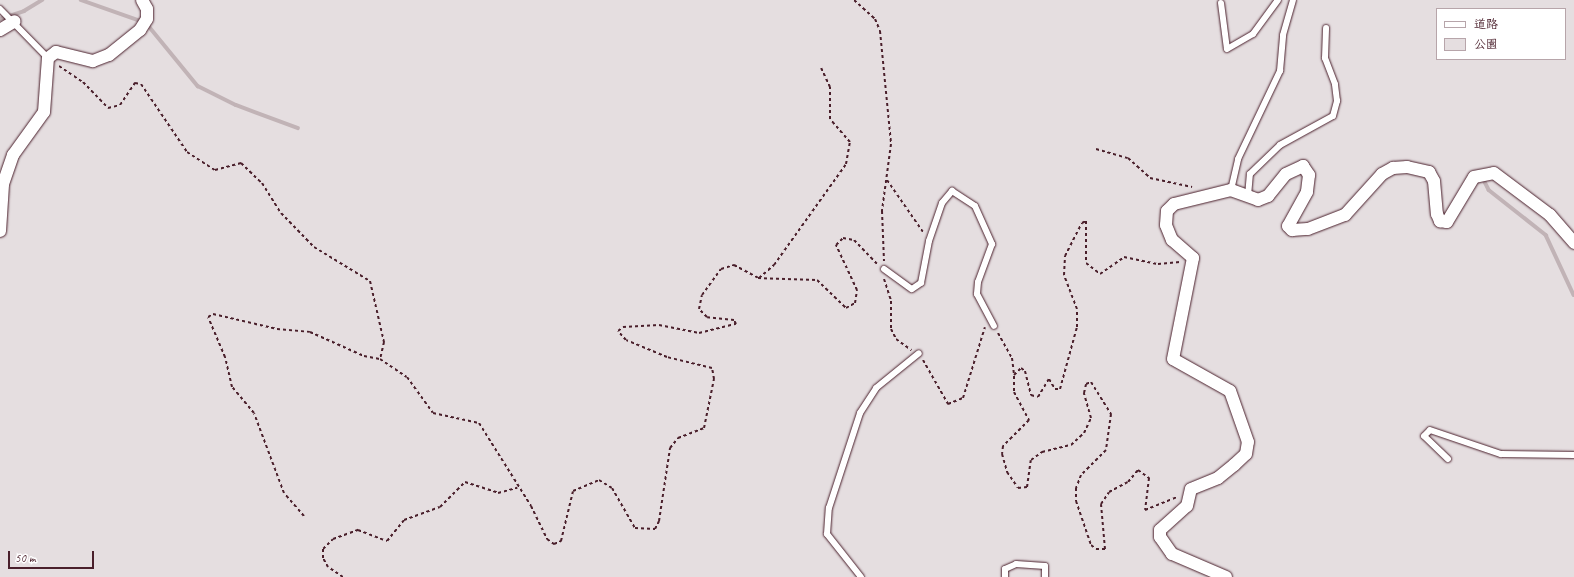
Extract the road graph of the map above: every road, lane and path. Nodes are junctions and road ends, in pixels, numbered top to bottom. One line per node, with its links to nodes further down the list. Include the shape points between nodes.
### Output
1 (142, 0): 10 (street, via 147,9 148,19 140,30 109,55 93,61 56,52)
2 (854, 0): 13 (path, via 875,19 880,31 891,144)
3 (1278, 0): 5 (lane, via 1253,34 1227,50)
4 (1293, 0): 15 (lane, via 1283,35 1280,71 1238,159)
5 (1221, 3)
6 (0, 9): 7 (lane)
7 (14, 20): 9 (street); 10 (lane)
8 (1326, 28): 16 (lane, via 1326,58 1335,84 1337,101 1333,116 1280,145 1250,174)
9 (0, 30)
10 (48, 58): 17 (street, via 44,112 13,155 3,184); 27 (path, via 83,82 108,108 120,105 135,83 141,84 186,152 215,170 241,163 262,183 282,213 314,247 370,281 384,342)
11 (821, 68): 22 (path, via 830,87 830,119 850,142 846,164 774,265)
12 (1096, 149): 14 (path, via 1128,158 1150,178)
13 (886, 179): 18 (path); 21 (path, via 882,211)
14 (1195, 188)
15 (1231, 190): 16 (street); 20 (street, via 1174,204 1167,211 1166,225 1172,240)
16 (1248, 196): 19 (street, via 1258,200 1268,196 1286,174 1303,166 1309,175 1307,192 1288,226 1292,230 1308,229 1345,215 1382,174 1392,168 1407,167 1429,172 1434,181 1437,214 1440,221 1447,222 1474,177 1494,173 1550,215)
17 (0, 232)
18 (929, 241): 21 (lane, via 921,283 912,289); 24 (lane, via 942,203 952,191 975,206 992,244 978,282 978,294)
19 (1574, 243)
20 (1193, 258): 28 (path, via 1158,264 1124,257 1100,274 1086,263 1086,221 1082,223 1065,256 1064,275 1077,309 1077,327 1060,389 1055,389 1049,379 1038,396 1031,395 1025,371 1021,368); 32 (street, via 1173,359 1230,391 1248,442 1246,454 1218,478 1191,489)
21 (884, 269): 22 (path, via 854,240 843,238 836,245 857,290 855,303 846,308 817,280); 26 (path, via 884,286 891,301 891,329 905,348)
22 (758, 278): 31 (path, via 734,265 721,268 702,295 698,310 707,317 734,320 736,324 699,333 659,326 623,327 618,332 626,340 667,357 712,368 714,379 704,428 678,438 670,448 659,521 654,529 635,528 612,488 598,480 573,491 560,541 554,544 547,539 531,506)
23 (984, 321): 25 (path)
24 (994, 326): 25 (path); 28 (path, via 1012,358)
25 (986, 327): 26 (path, via 963,398 948,404)
26 (918, 352): 35 (lane, via 876,388 860,413 829,508 827,534)
27 (380, 360): 31 (path, via 407,378 433,413 479,423); 33 (path, via 364,356 310,332 277,329 213,314 208,317 225,357 232,387 254,413 284,493)
28 (1014, 375): 32 (path, via 1014,392 1029,420 1003,446 1002,454 1007,472 1018,488 1027,488 1031,460 1042,452 1072,445 1084,433 1091,418 1084,393 1086,384 1091,382 1110,414 1106,450 1081,475 1076,488 1079,508 1091,545 1096,549 1105,549 1101,504 1109,492 1128,482 1138,470 1150,478 1145,510 1177,497)
29 (1574, 455): 30 (lane, via 1501,454 1430,430 1424,436)
30 (1448, 459)
31 (517, 488): 34 (path, via 498,493 465,482 440,507 404,520 387,541 358,530 333,539 322,549 323,558 328,567)
32 (1186, 499): 38 (street, via 1187,506 1160,530 1164,547 1199,568)
33 (304, 516)
34 (343, 577)
35 (861, 577)
36 (1005, 577): 37 (lane, via 1005,569 1016,564 1033,564 1045,566)
37 (1045, 577)
38 (1226, 577)

